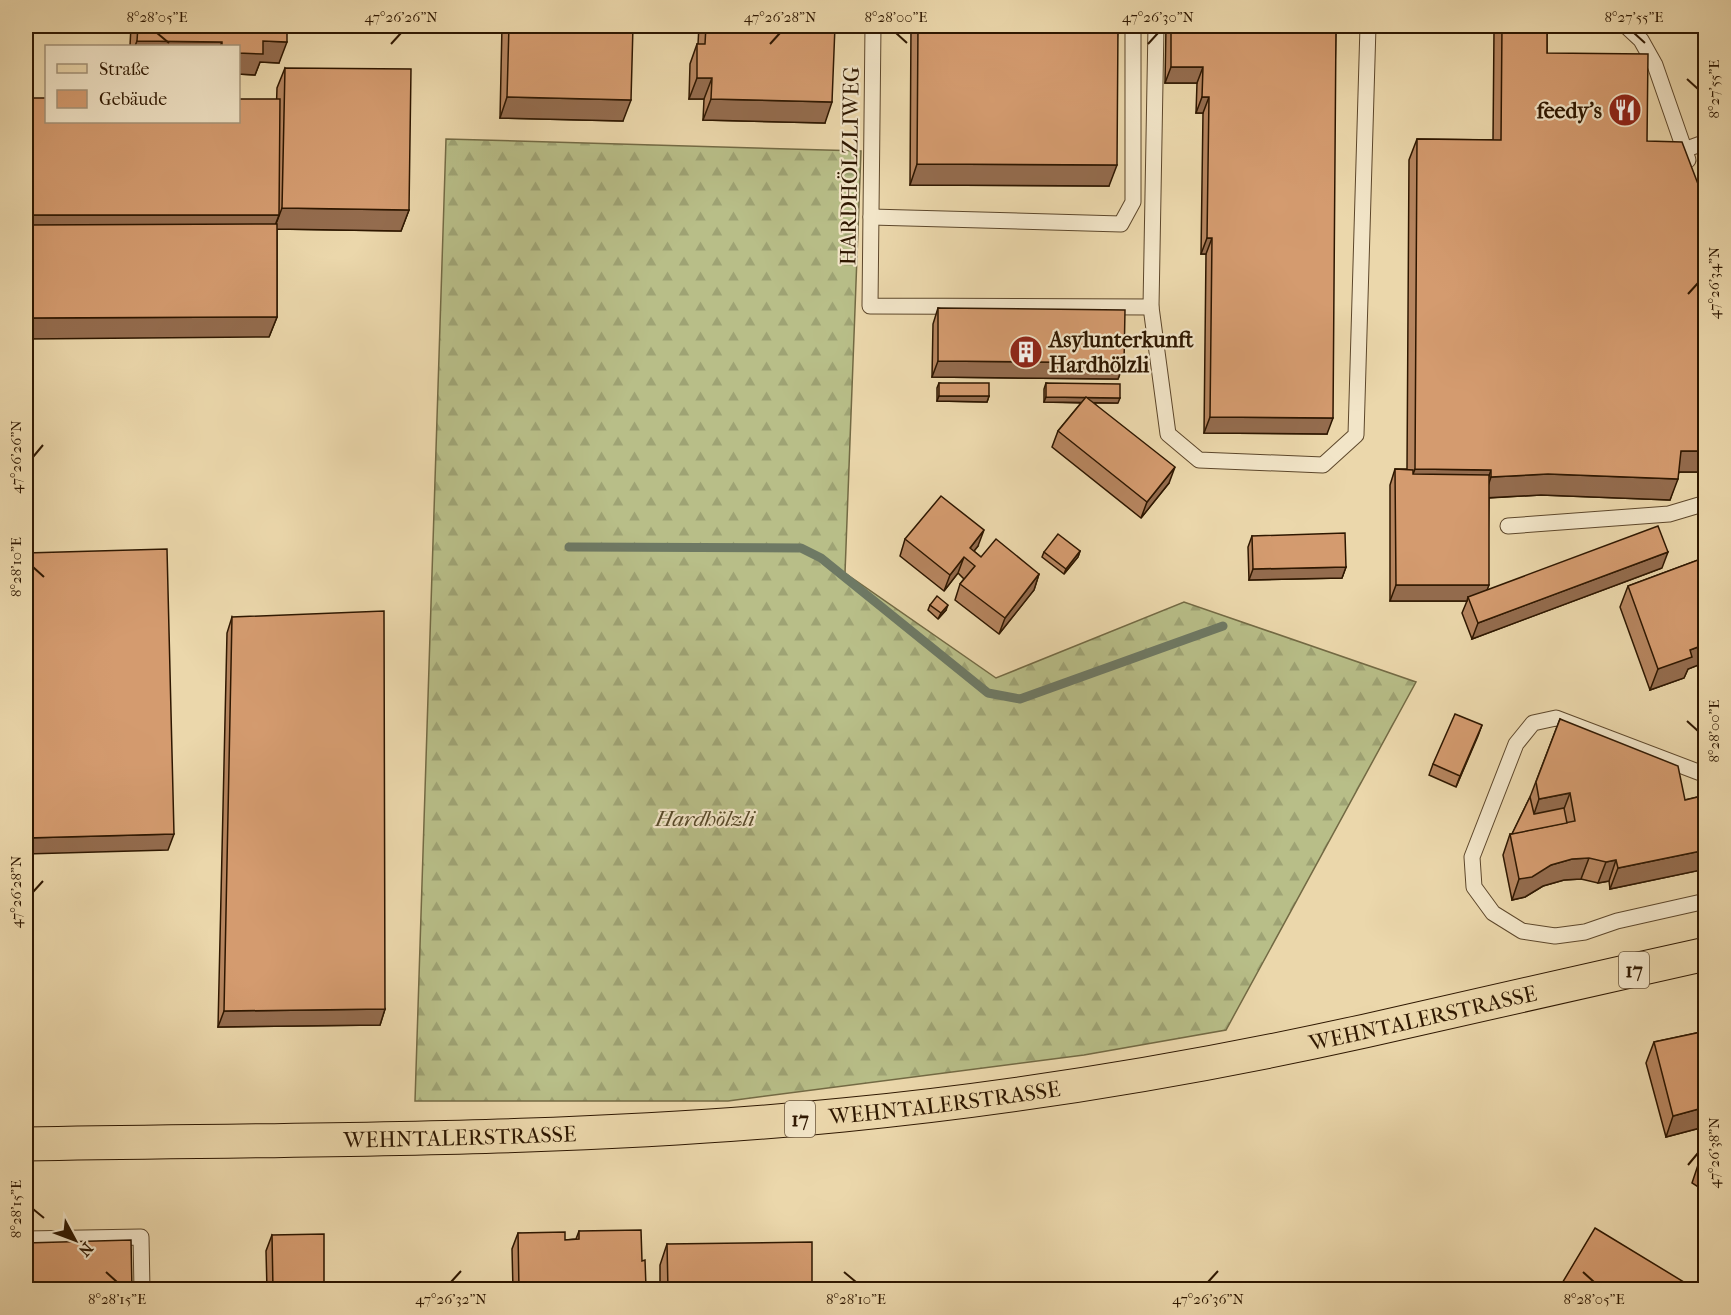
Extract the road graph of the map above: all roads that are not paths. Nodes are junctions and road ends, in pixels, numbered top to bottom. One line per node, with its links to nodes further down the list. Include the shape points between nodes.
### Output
1 (873, 26): 9 (lane, HARDHÖLZLIWEG)
2 (1133, 26): 9 (lane, via 1133,202 1121,224)
3 (1156, 26): 10 (lane)
4 (1368, 26): 10 (lane, via 1356,435 1323,465 1199,460 1168,434)
5 (1626, 26): 7 (lane, via 1641,40 1654,65)
6 (1706, 142): 7 (lane)
7 (1684, 150): 8 (lane)
8 (1691, 170)
9 (871, 217): 10 (lane, HARDHÖLZLIWEG, via 870,306)
10 (1151, 307)
11 (1706, 503): 12 (lane, via 1669,514)
12 (1508, 526)
13 (1706, 776): 14 (lane, via 1556,718 1533,723 1516,744 1472,857 1474,887 1493,914 1522,932 1555,936 1585,932)
14 (1706, 901)
15 (1706, 954): 16 (main road, WEHNTALERSTRASSE / 17, via 1362,1032 1171,1070 845,1115 478,1137)
16 (26, 1144)
17 (26, 1239): 18 (lane, via 141,1237)
18 (142, 1290)

